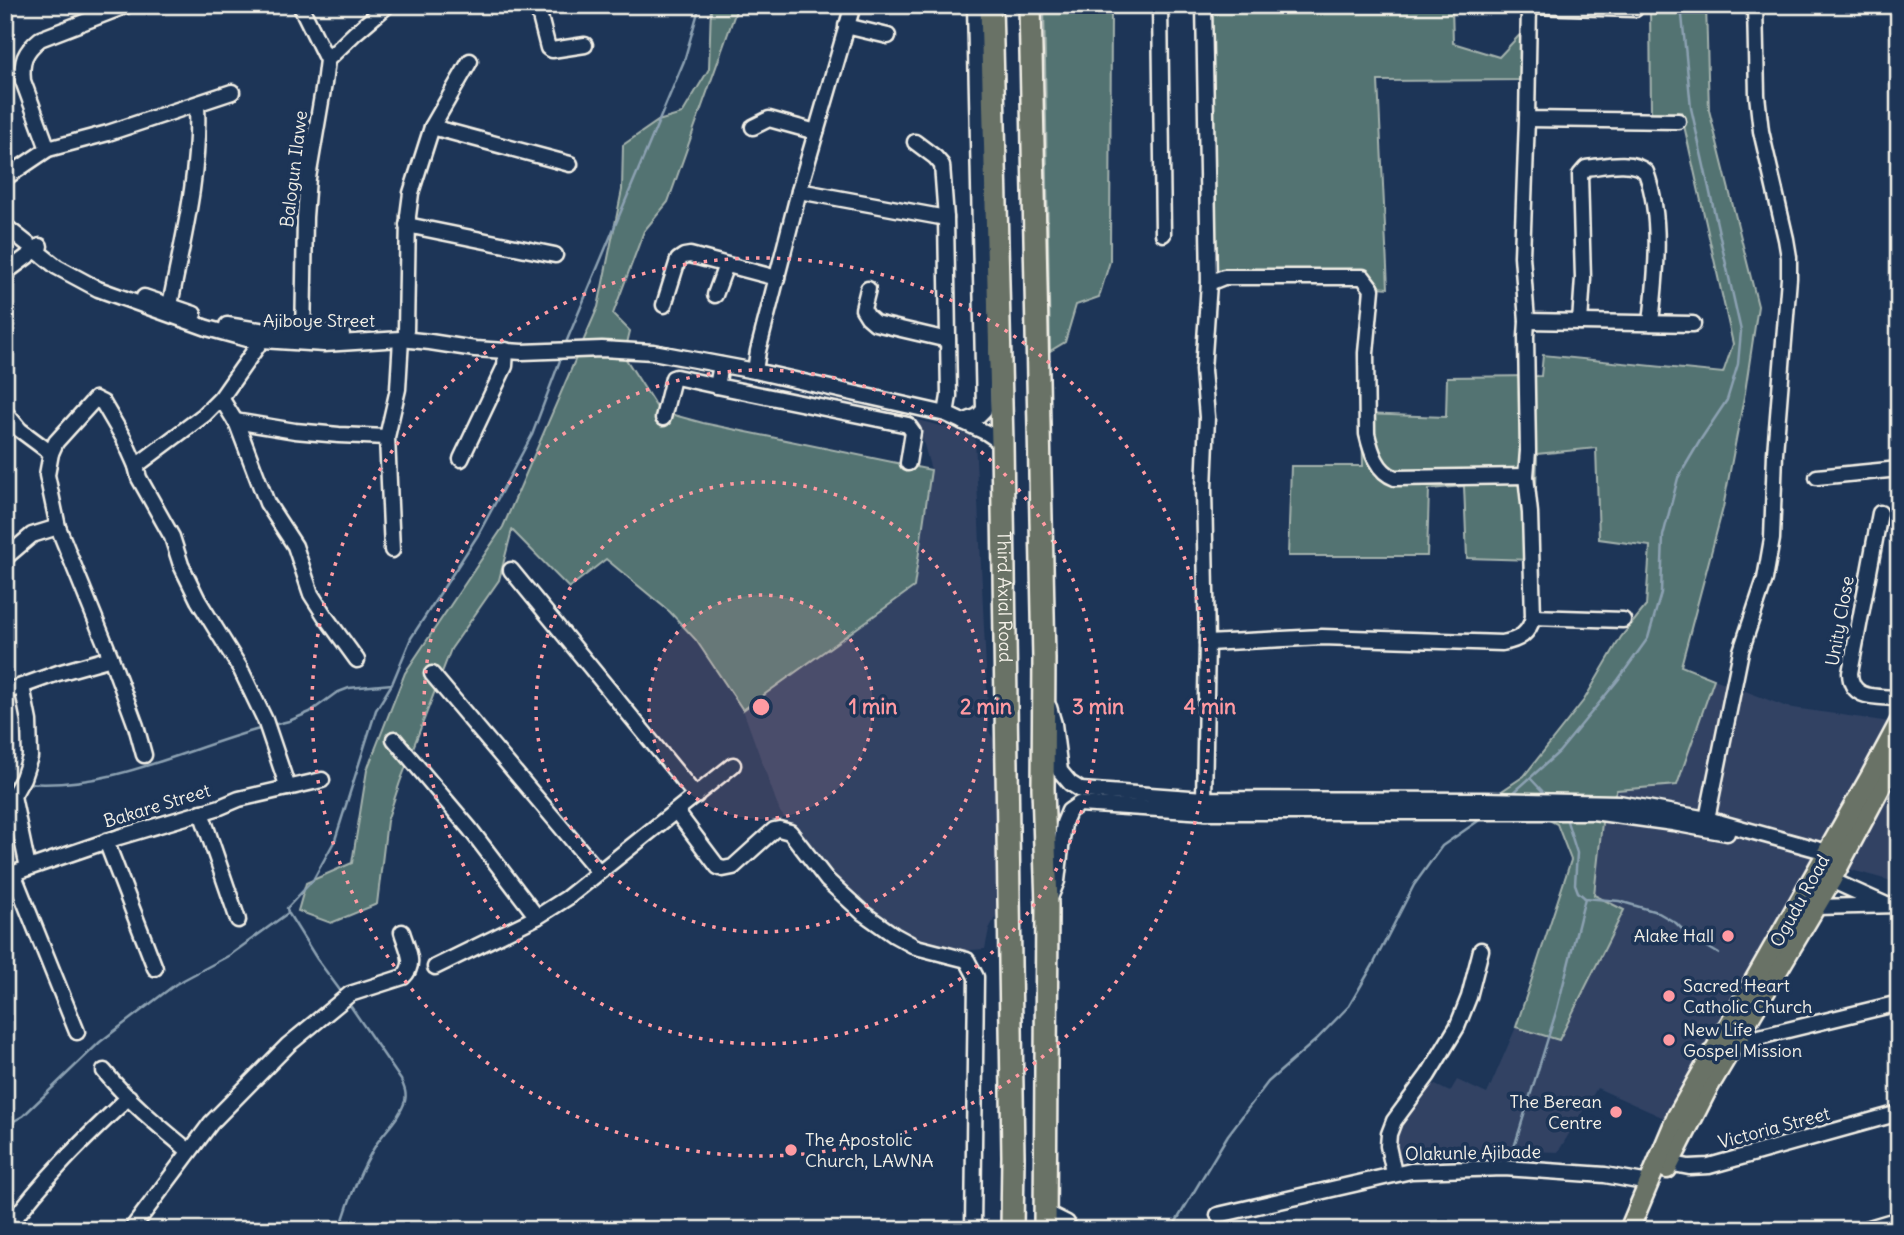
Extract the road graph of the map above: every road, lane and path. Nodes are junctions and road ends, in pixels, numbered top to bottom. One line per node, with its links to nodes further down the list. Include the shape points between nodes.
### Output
1 (128, 5): 13 (street)
2 (300, 5): 18 (street)
3 (388, 5): 18 (street)
4 (537, 5): 17 (street, via 548,48)
5 (853, 5): 15 (street)
6 (975, 5): 64 (street, via 984,410)
7 (991, 5): 66 (highway, Third Axial Road)
8 (1030, 5): 86 (highway)
9 (1160, 5): 36 (street)
10 (1204, 5): 42 (street)
11 (1755, 5): 101 (street, via 1761,131 1786,239 1789,278 1773,539 1741,650)
12 (1529, 6): 14 (street); 22 (street)
13 (106, 9): 28 (street, via 40,39 24,56 23,81)
14 (1635, 9)
15 (846, 26): 16 (street); 26 (street)
16 (888, 36)
17 (585, 45)
18 (327, 60): 52 (street, Balogun Ilawe, via 304,216)
19 (470, 61): 24 (street)
20 (232, 92): 21 (street)
21 (197, 105): 28 (street); 45 (street, via 195,172)
22 (1527, 119): 23 (street); 47 (street, via 1522,256)
23 (1678, 121)
24 (432, 127): 29 (street); 34 (street, via 411,192)
25 (753, 127): 26 (street, via 769,119)
26 (816, 132): 31 (street)
27 (915, 142): 33 (street, via 942,165)
28 (48, 149): 30 (street)
29 (570, 164)
30 (5, 178)
31 (799, 191): 33 (street); 41 (street)
32 (5, 216): 37 (street)
33 (946, 218): 53 (street)
34 (407, 225): 38 (street); 51 (street)
35 (5, 226): 37 (street)
36 (1163, 234)
37 (39, 247): 40 (street); 45 (street, Ajiboye Street, via 92,276); 54 (street, Ajiboye Street, via 57,267 98,289 207,328)
38 (555, 255)
39 (726, 265): 41 (street); 44 (street); 46 (street, via 684,256 678,260)
40 (5, 273)
41 (777, 278): 57 (street)
42 (1209, 283): 72 (street, via 1224,277 1363,277 1372,289 1366,353 1367,434 1381,469 1395,478); 81 (street, via 1203,370)
43 (868, 289): 53 (street, via 863,309 875,323)
44 (716, 295)
45 (170, 305): 52 (street, Ajiboye Street, via 234,327)
46 (664, 305)
47 (1527, 321): 48 (street); 72 (street)
48 (1580, 322): 49 (street); 49 (street, via 1580,175 1586,168 1638,166 1646,172 1656,220)
49 (1651, 323): 50 (street)
50 (1693, 324)
51 (403, 335): 52 (street, Ajiboye Street); 55 (street, Ajiboye Street, via 456,337); 65 (street)
52 (303, 339): 54 (street, Ajiboye Street)
53 (948, 340): 61 (street)
54 (261, 341): 59 (street)
55 (504, 350): 56 (street, Ajiboye Street, via 653,352); 68 (street, via 505,366)
56 (720, 365): 57 (street, Ajiboye Street); 58 (street)
57 (755, 371): 61 (street, Ajiboye Street)
58 (716, 386): 62 (street, via 673,378); 69 (street, via 908,425 913,432)
59 (222, 398): 63 (street); 70 (street)
60 (6, 414): 67 (street)
61 (946, 414): 64 (street, Ajiboye Street)
62 (663, 418)
63 (235, 421): 65 (street, via 295,431); 83 (street, via 267,503 295,546 311,594)
64 (963, 422): 66 (street, Ajiboye Street)
65 (387, 437): 76 (street)
66 (1002, 443): 132 (highway, Third Axial Road)
67 (51, 453): 70 (street, via 95,399 103,404); 75 (street, via 47,475)
68 (461, 459)
69 (908, 463)
70 (136, 466): 95 (street, via 198,600 240,668 265,720)
71 (1899, 469): 73 (street)
72 (1526, 476): 79 (street)
73 (1817, 477)
74 (1880, 513): 88 (street, Unity Close, via 1850,681 1862,695)
75 (58, 527): 77 (street, via 32,535); 82 (street)
76 (392, 550)
77 (5, 558)
78 (511, 570): 96 (street)
79 (1532, 617): 80 (street); 81 (street, via 1524,634 1502,643 1322,637)
80 (1623, 620)
81 (1207, 643): 97 (street)
82 (111, 659): 85 (street); 92 (street)
83 (357, 660)
84 (432, 674): 105 (street)
85 (22, 686): 87 (street); 104 (street, via 30,757 13,796)
86 (1043, 689): 97 (street, via 1054,724 1060,771 1070,783 1081,790); 108 (highway)
87 (5, 692)
88 (1899, 698)
89 (1899, 723): 103 (main road, Ogudu Road)
90 (394, 739): 110 (street)
91 (1899, 753): 103 (main road, Ogudu Road)
92 (144, 755)
93 (733, 765): 96 (street)
94 (322, 780): 95 (street, Bakare Street)
95 (288, 788): 100 (street, Bakare Street)
96 (696, 796): 99 (street)
97 (1205, 806): 98 (street); 108 (street, via 1079,804 1069,811 1057,881)
98 (1593, 807): 101 (street, via 1619,803); 103 (street, via 1757,839 1807,852)
99 (676, 811): 105 (street); 131 (street, via 723,869 733,867 774,830 790,832 827,880 870,919 916,947 962,957 970,964 976,978)
100 (201, 812): 102 (street, Bakare Street); 111 (street)
101 (1707, 819): 103 (street)
102 (106, 841): 104 (street, Bakare Street); 115 (street)
103 (1830, 865): 107 (main road, Ogudu Road); 109 (street)
104 (28, 868): 106 (street, Bakare Street)
105 (599, 872): 110 (street)
106 (9, 875): 117 (street)
107 (1808, 904): 109 (street); 118 (main road, Ogudu Road); 123 (main road, Ogudu Road, via 1677,1116)
108 (1047, 905): 128 (highway)
109 (1894, 905)
110 (537, 917): 114 (street)
111 (238, 920)
112 (402, 932): 122 (street, via 412,964 403,978 346,996 288,1045)
113 (1481, 950): 124 (street, via 1457,1027 1394,1121 1388,1146)
114 (435, 967)
115 (155, 968)
116 (1899, 1003): 118 (street)
117 (77, 1032)
118 (1734, 1043): 123 (main road, Ogudu Road)
119 (104, 1071): 120 (street)
120 (129, 1097): 122 (street); 129 (street, via 62,1160)
121 (1899, 1113): 123 (street, Victoria Street, via 1709,1166)
122 (189, 1151): 130 (street)
123 (1664, 1162): 125 (main road, Ogudu Road); 135 (main road, Ogudu Road)
124 (1394, 1174): 125 (street, Olakunle Ajibade, via 1504,1168); 126 (street, Olakunle Ajibade)
125 (1649, 1182): 134 (main road, Ogudu Road)
126 (1218, 1215)
127 (1899, 1219): 136 (street)
128 (1045, 1221): 133 (street, via 1067,1223)
129 (6, 1230)
130 (131, 1230)
131 (972, 1230)
132 (1012, 1230)
133 (1070, 1230)
134 (1629, 1230)
135 (1639, 1230)
136 (1862, 1230)

